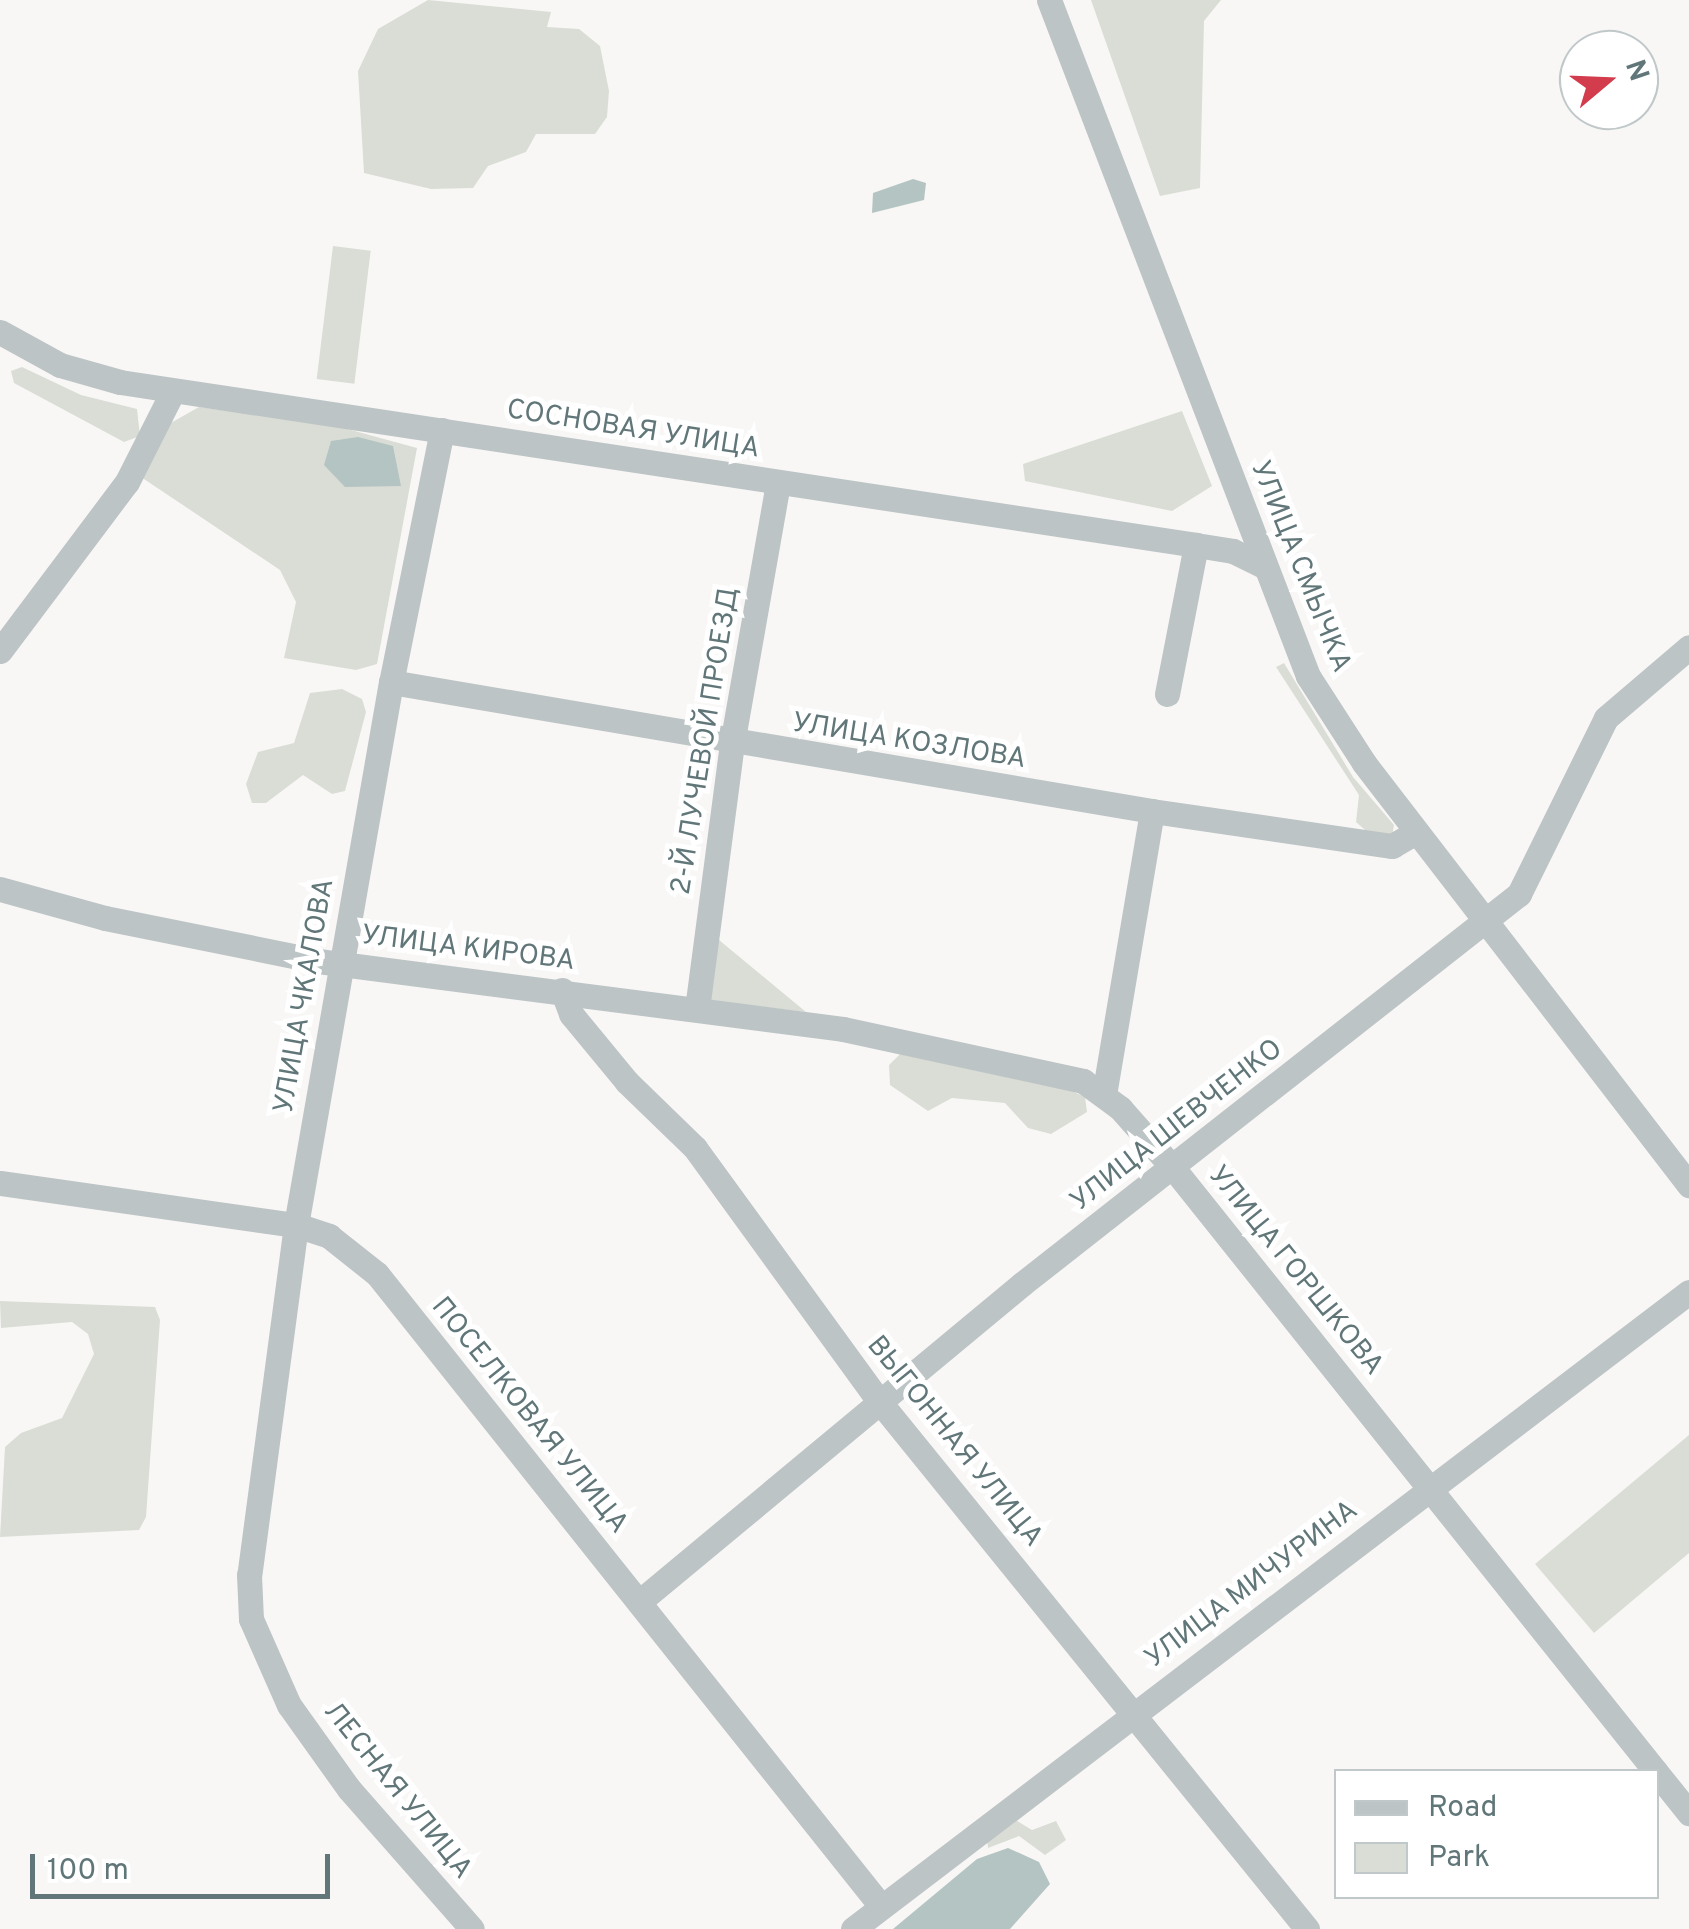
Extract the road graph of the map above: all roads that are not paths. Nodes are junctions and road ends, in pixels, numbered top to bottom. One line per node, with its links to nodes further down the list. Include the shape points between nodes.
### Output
1 (1049, 0): 7 (street, УЛИЦА СМЫЧКА)
2 (0, 332): 3 (street, СОСНОВАЯ УЛИЦА, via 77,370)
3 (173, 391): 4 (street, СОСНОВАЯ УЛИЦА); 9 (street, via 126,482)
4 (442, 430): 5 (street, СОСНОВАЯ УЛИЦА); 10 (street, УЛИЦА ЧКАЛОВА)
5 (778, 482): 6 (street, СОСНОВАЯ УЛИЦА); 12 (street, 2-Й ЛУЧЕВОЙ ПРОЕЗД)
6 (1196, 545): 7 (street, СОСНОВАЯ УЛИЦА, via 1233,551); 11 (street)
7 (1264, 566): 14 (street, УЛИЦА СМЫЧКА, via 1324,704)
8 (1689, 648): 16 (street, УЛИЦА ШЕВЧЕНКО, via 1606,718 1519,894)
9 (0, 651)
10 (391, 682): 12 (street, УЛИЦА КОЗЛОВА); 17 (street, УЛИЦА ЧКАЛОВА)
11 (1168, 694)
12 (732, 744): 13 (street, УЛИЦА КОЗЛОВА); 19 (street, 2-Й ЛУЧЕВОЙ ПРОЕЗД)
13 (1152, 811): 14 (street, УЛИЦА КОЗЛОВА, via 1392,846); 20 (street)
14 (1416, 832): 16 (street, УЛИЦА СМЫЧКА)
15 (0, 889): 17 (street, УЛИЦА КИРОВА, via 105,918)
16 (1485, 918): 21 (street, УЛИЦА ШЕВЧЕНКО); 23 (street, УЛИЦА СМЫЧКА)
17 (341, 964): 18 (street, УЛИЦА КИРОВА); 24 (street, УЛИЦА ЧКАЛОВА)
18 (562, 990): 19 (street, УЛИЦА КИРОВА); 26 (street, ВЫГОННАЯ УЛИЦА, via 571,1014 617,1070 696,1148)
19 (697, 1008): 20 (street, УЛИЦА ГОРШКОВА, via 1024,1064 1084,1080)
20 (1104, 1095): 21 (street, УЛИЦА ГОРШКОВА)
21 (1174, 1169): 26 (street, УЛИЦА ШЕВЧЕНКО); 27 (street, УЛИЦА ГОРШКОВА)
22 (0, 1183): 24 (street, ПОСЕЛКОВАЯ УЛИЦА)
23 (1689, 1186)
24 (296, 1225): 28 (street, УЛИЦА ЧКАЛОВА); 29 (street, ПОСЕЛКОВАЯ УЛИЦА, via 329,1236 376,1274)
25 (1689, 1292): 27 (street, УЛИЦА МИЧУРИНА)
26 (880, 1401): 29 (street, УЛИЦА ШЕВЧЕНКО); 30 (street, ВЫГОННАЯ УЛИЦА)
27 (1430, 1487): 30 (street, УЛИЦА МИЧУРИНА); 31 (street, УЛИЦА ГОРШКОВА)
28 (249, 1575): 35 (street, ЛЕСНАЯ УЛИЦА, via 251,1619 289,1705 349,1789)
29 (638, 1602): 34 (street, ПОСЕЛКОВАЯ УЛИЦА)
30 (1134, 1710): 34 (street, УЛИЦА МИЧУРИНА); 37 (street, ВЫГОННАЯ УЛИЦА)
31 (1654, 1769)
32 (1659, 1776): 33 (street, УЛИЦА ГОРШКОВА)
33 (1689, 1813)
34 (880, 1905): 36 (street, УЛИЦА МИЧУРИНА)
35 (472, 1929)
36 (853, 1929)
37 (1307, 1929)

